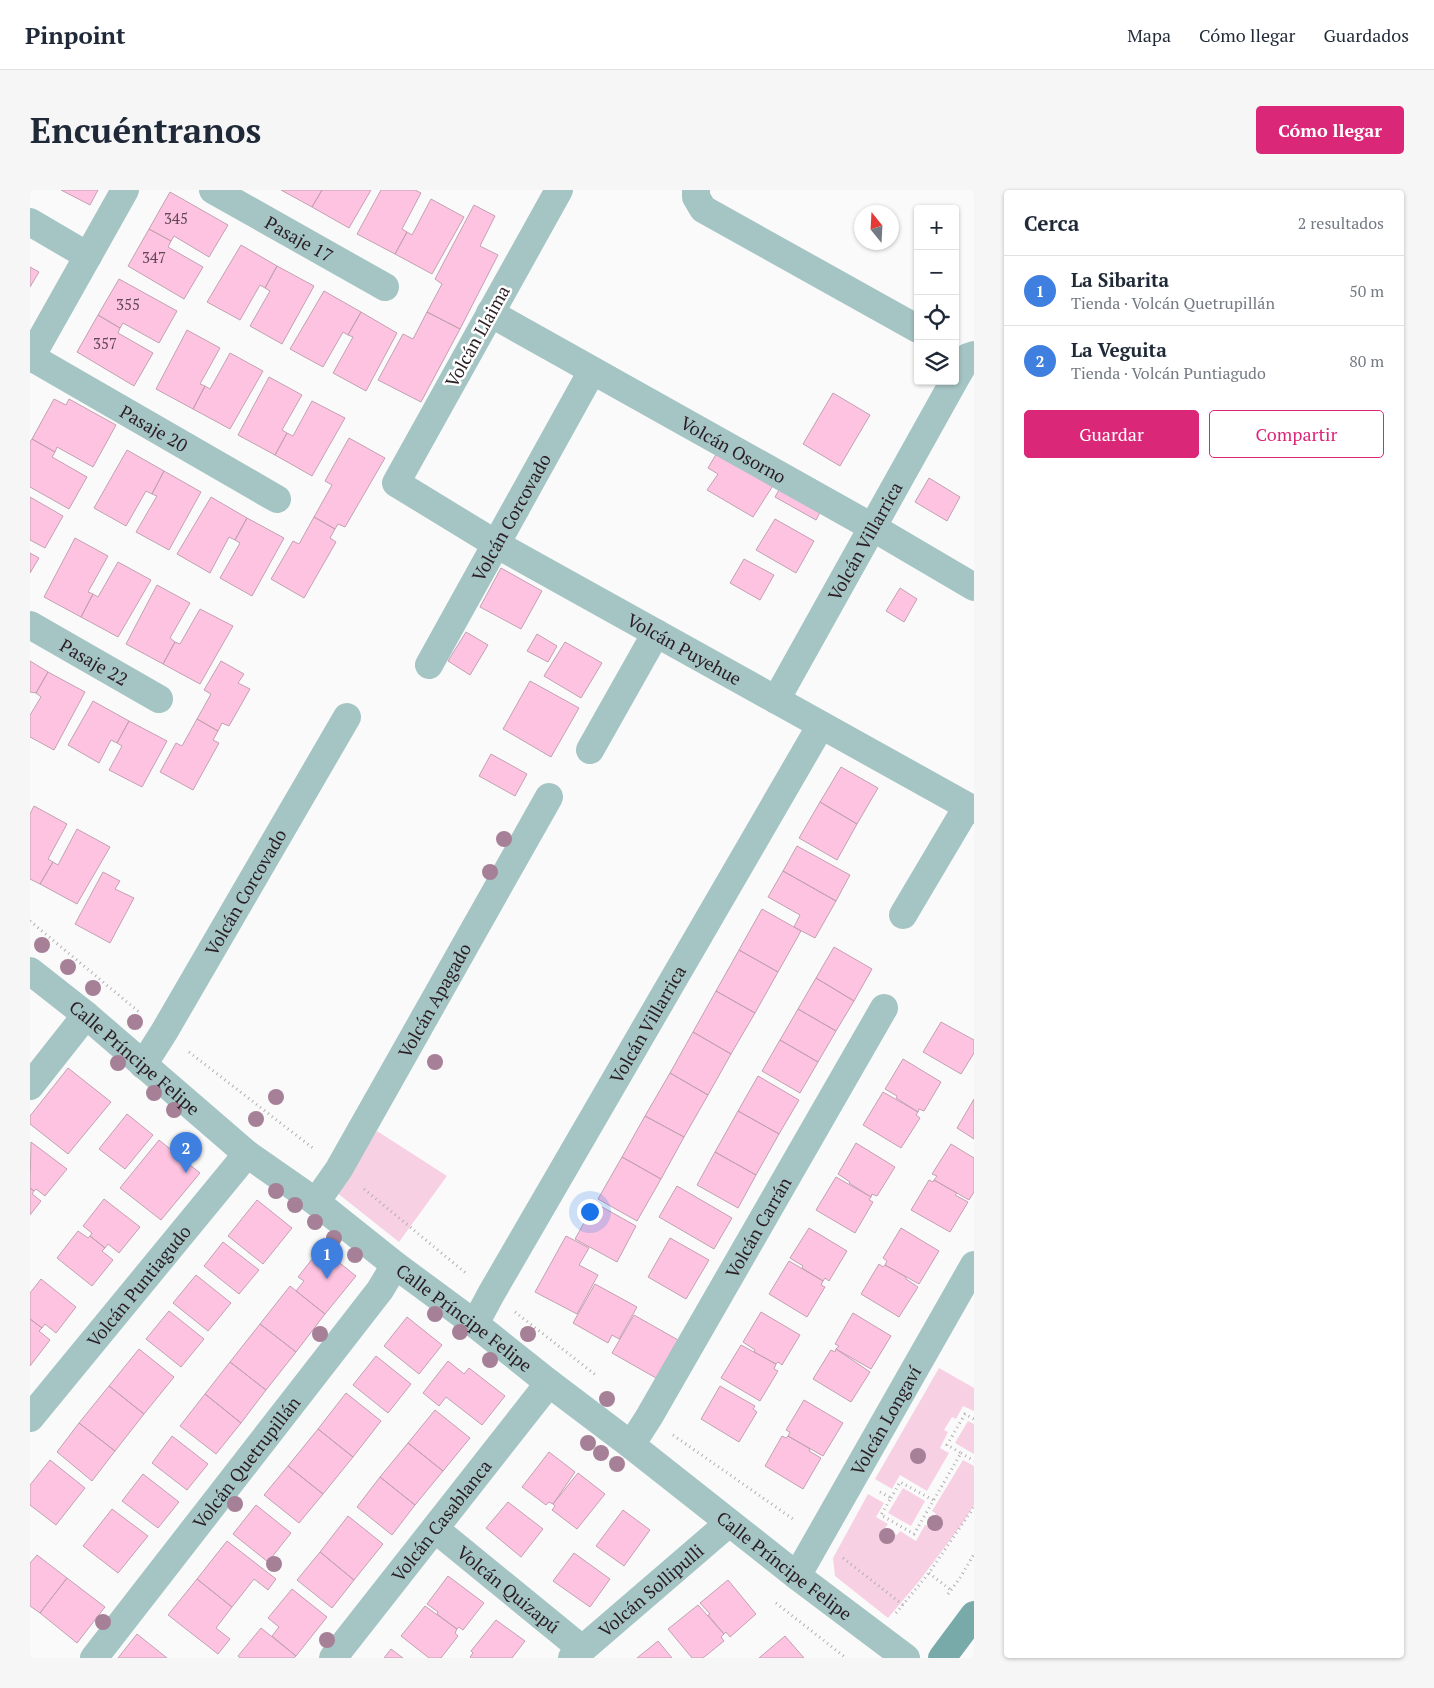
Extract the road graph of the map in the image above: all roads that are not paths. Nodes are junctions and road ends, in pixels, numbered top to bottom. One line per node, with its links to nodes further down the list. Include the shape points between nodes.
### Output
1 (125, 190): 6 (street)
2 (212, 190): 7 (street, Pasaje 17)
3 (559, 190): 8 (street, Volcán Llaima)
4 (696, 190): 9 (street, via 703,209)
5 (30, 222): 6 (street)
6 (88, 256): 10 (street)
7 (385, 287)
8 (490, 313): 12 (street, Volcán Osorno); 13 (street, Volcán Llaima)
9 (914, 327)
10 (31, 358): 14 (street, Pasaje 20)
11 (961, 364): 15 (street, Volcán Villarrica)
12 (592, 371): 15 (street, Volcán Osorno); 16 (street, Volcán Corcovado)
13 (396, 483): 16 (street, Volcán Puyehue)
14 (277, 499)
15 (872, 527): 17 (street, Volcán Osorno); 22 (street, Volcán Villarrica)
16 (496, 544): 19 (street, Volcán Puyehue); 20 (street, Volcán Corcovado)
17 (974, 587)
18 (30, 625): 21 (street, Pasaje 22)
19 (656, 633): 22 (street, Volcán Puyehue); 25 (street)
20 (429, 665)
21 (159, 699)
22 (776, 700): 24 (street, Volcán Puyehue)
23 (347, 717): 32 (street, Volcán Corcovado)
24 (822, 725): 27 (street, Volcán Puyehue); 38 (street, Volcán Villarrica)
25 (590, 750)
26 (549, 797): 35 (street, Volcán Apagado, via 339,1168)
27 (971, 808): 28 (street)
28 (903, 915)
29 (30, 971): 31 (street, Calle Príncipe Felipe)
30 (884, 1008): 41 (street, Volcán Carrán)
31 (86, 1016): 32 (street, Calle Príncipe Felipe); 33 (street)
32 (143, 1065): 34 (street, Calle Príncipe Felipe)
33 (30, 1086)
34 (247, 1154): 35 (street, Calle Príncipe Felipe); 40 (street, Volcán Puntiagudo)
35 (316, 1202): 36 (street, Calle Príncipe Felipe)
36 (395, 1265): 38 (street, Calle Príncipe Felipe); 47 (street, Volcán Quetrupillán, via 380,1290)
37 (974, 1265): 44 (street, Volcán Longaví)
38 (476, 1324): 39 (street, Calle Príncipe Felipe)
39 (549, 1383): 41 (street, Calle Príncipe Felipe); 43 (street, Volcán Casablanca)
40 (30, 1418)
41 (631, 1445): 42 (street, Calle Príncipe Felipe)
42 (729, 1523): 44 (street, Calle Príncipe Felipe); 46 (street, Volcán Sollipulli)
43 (435, 1529): 46 (street, Volcán Quizapú); 48 (street, Volcán Casablanca)
44 (797, 1576): 49 (street, Calle Príncipe Felipe)
45 (974, 1615): 50 (main road)
46 (577, 1654)
47 (94, 1658)
48 (333, 1658)
49 (906, 1658)
50 (942, 1658)

